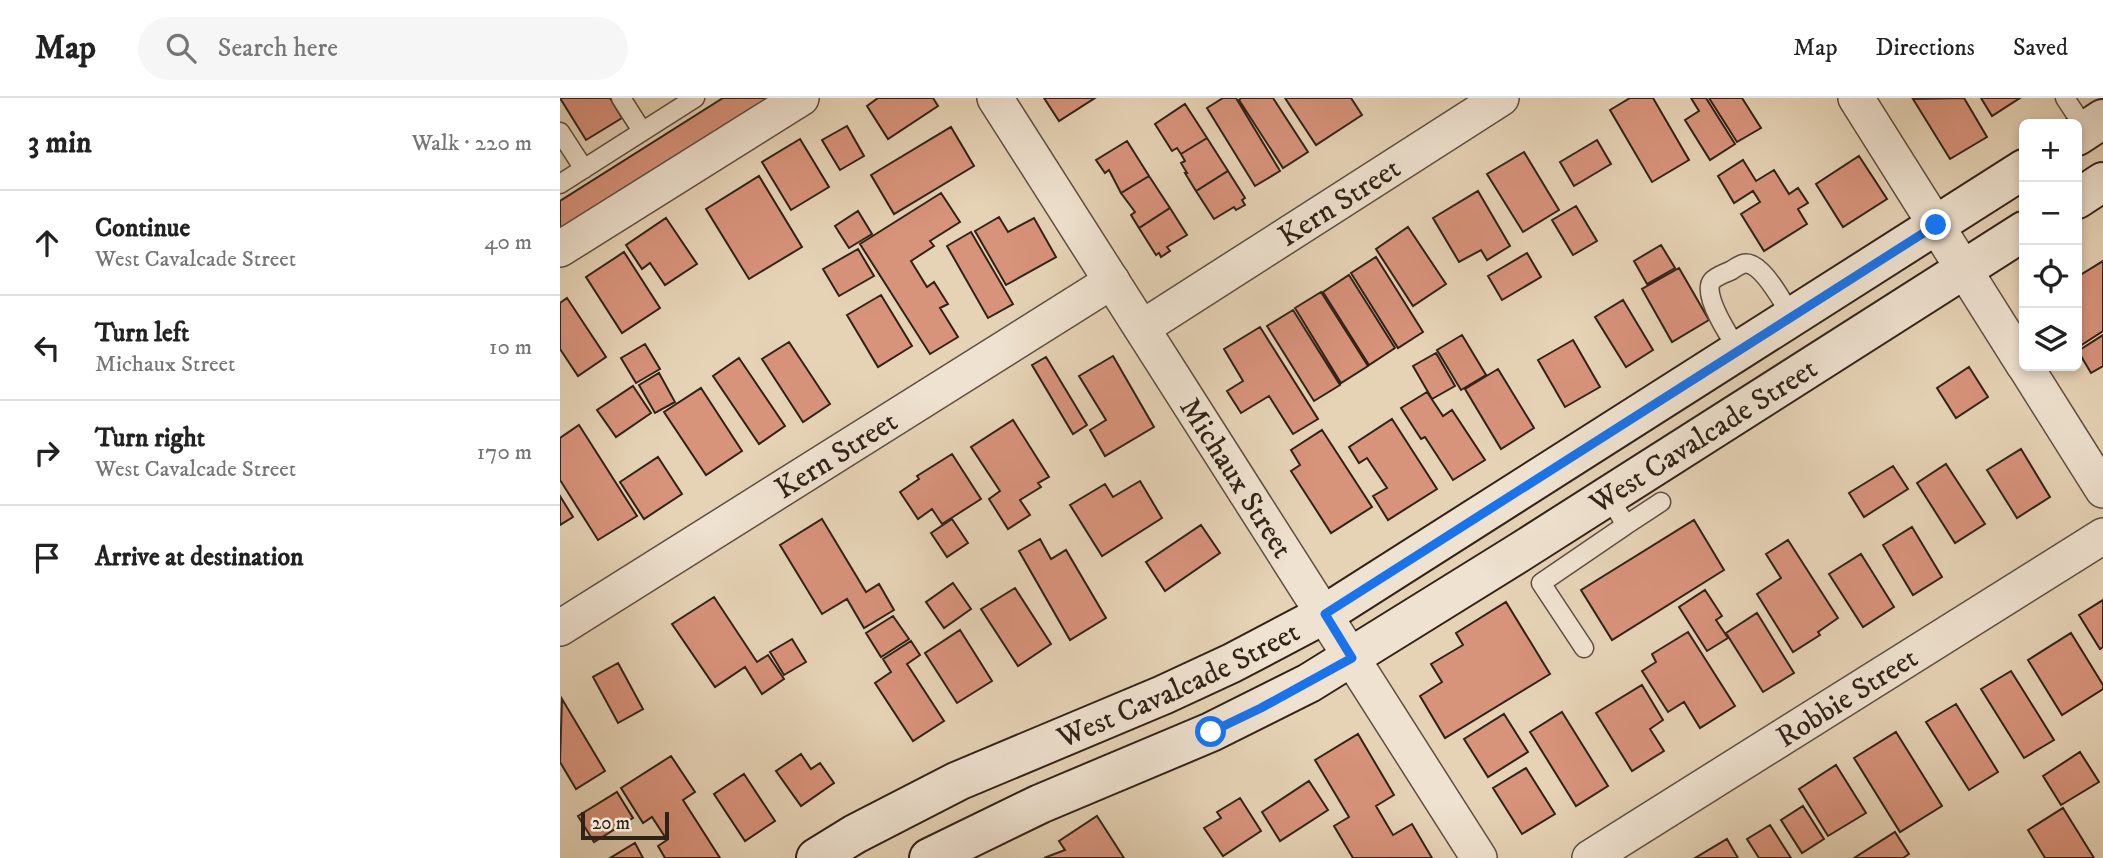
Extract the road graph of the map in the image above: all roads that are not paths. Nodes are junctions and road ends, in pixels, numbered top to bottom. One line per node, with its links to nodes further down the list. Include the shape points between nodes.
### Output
1 (621, 98): 9 (lane)
2 (695, 98): 9 (lane)
3 (801, 98): 18 (street)
4 (995, 98): 20 (street, Michaux Street)
5 (1501, 98): 22 (street, Kern Street)
6 (1856, 98): 16 (street)
7 (2065, 98): 8 (lane)
8 (2089, 128)
9 (642, 131): 11 (lane)
10 (560, 132): 11 (lane)
11 (584, 169): 14 (lane)
12 (2019, 172): 16 (main road, West Cavalcade Street)
13 (2103, 182): 15 (main road)
14 (560, 184)
15 (2082, 196)
16 (1936, 225): 19 (street); 21 (main road, West Cavalcade Street)
17 (2019, 235): 19 (main road, West Cavalcade Street)
18 (560, 249)
19 (1964, 269): 24 (street); 28 (main road, West Cavalcade Street)
20 (1112, 281): 22 (street, Michaux Street); 32 (street, Kern Street)
21 (1792, 317): 23 (main road, West Cavalcade Street); 23 (lane, via 1750,263 1712,281 1712,300)
22 (1143, 328): 31 (street, Michaux Street)
23 (1739, 351): 31 (main road, West Cavalcade Street)
24 (2019, 356)
25 (2029, 371): 26 (street)
26 (2103, 490)
27 (1661, 502): 28 (lane)
28 (1617, 511): 30 (main road, West Cavalcade Street)
29 (2103, 536): 39 (street, Robbie Street)
30 (1531, 568): 33 (lane); 34 (main road, West Cavalcade Street)
31 (1325, 614): 34 (street, Michaux Street); 35 (main road, West Cavalcade Street, via 1163,695 958,780)
32 (560, 628)
33 (1584, 648)
34 (1352, 658): 37 (main road, West Cavalcade Street, via 1211,732 1040,804); 38 (street, Michaux Street)
35 (862, 846): 36 (main road, West Cavalcade Street)
36 (816, 858)
37 (929, 858)
38 (1479, 858)
39 (1590, 858)

